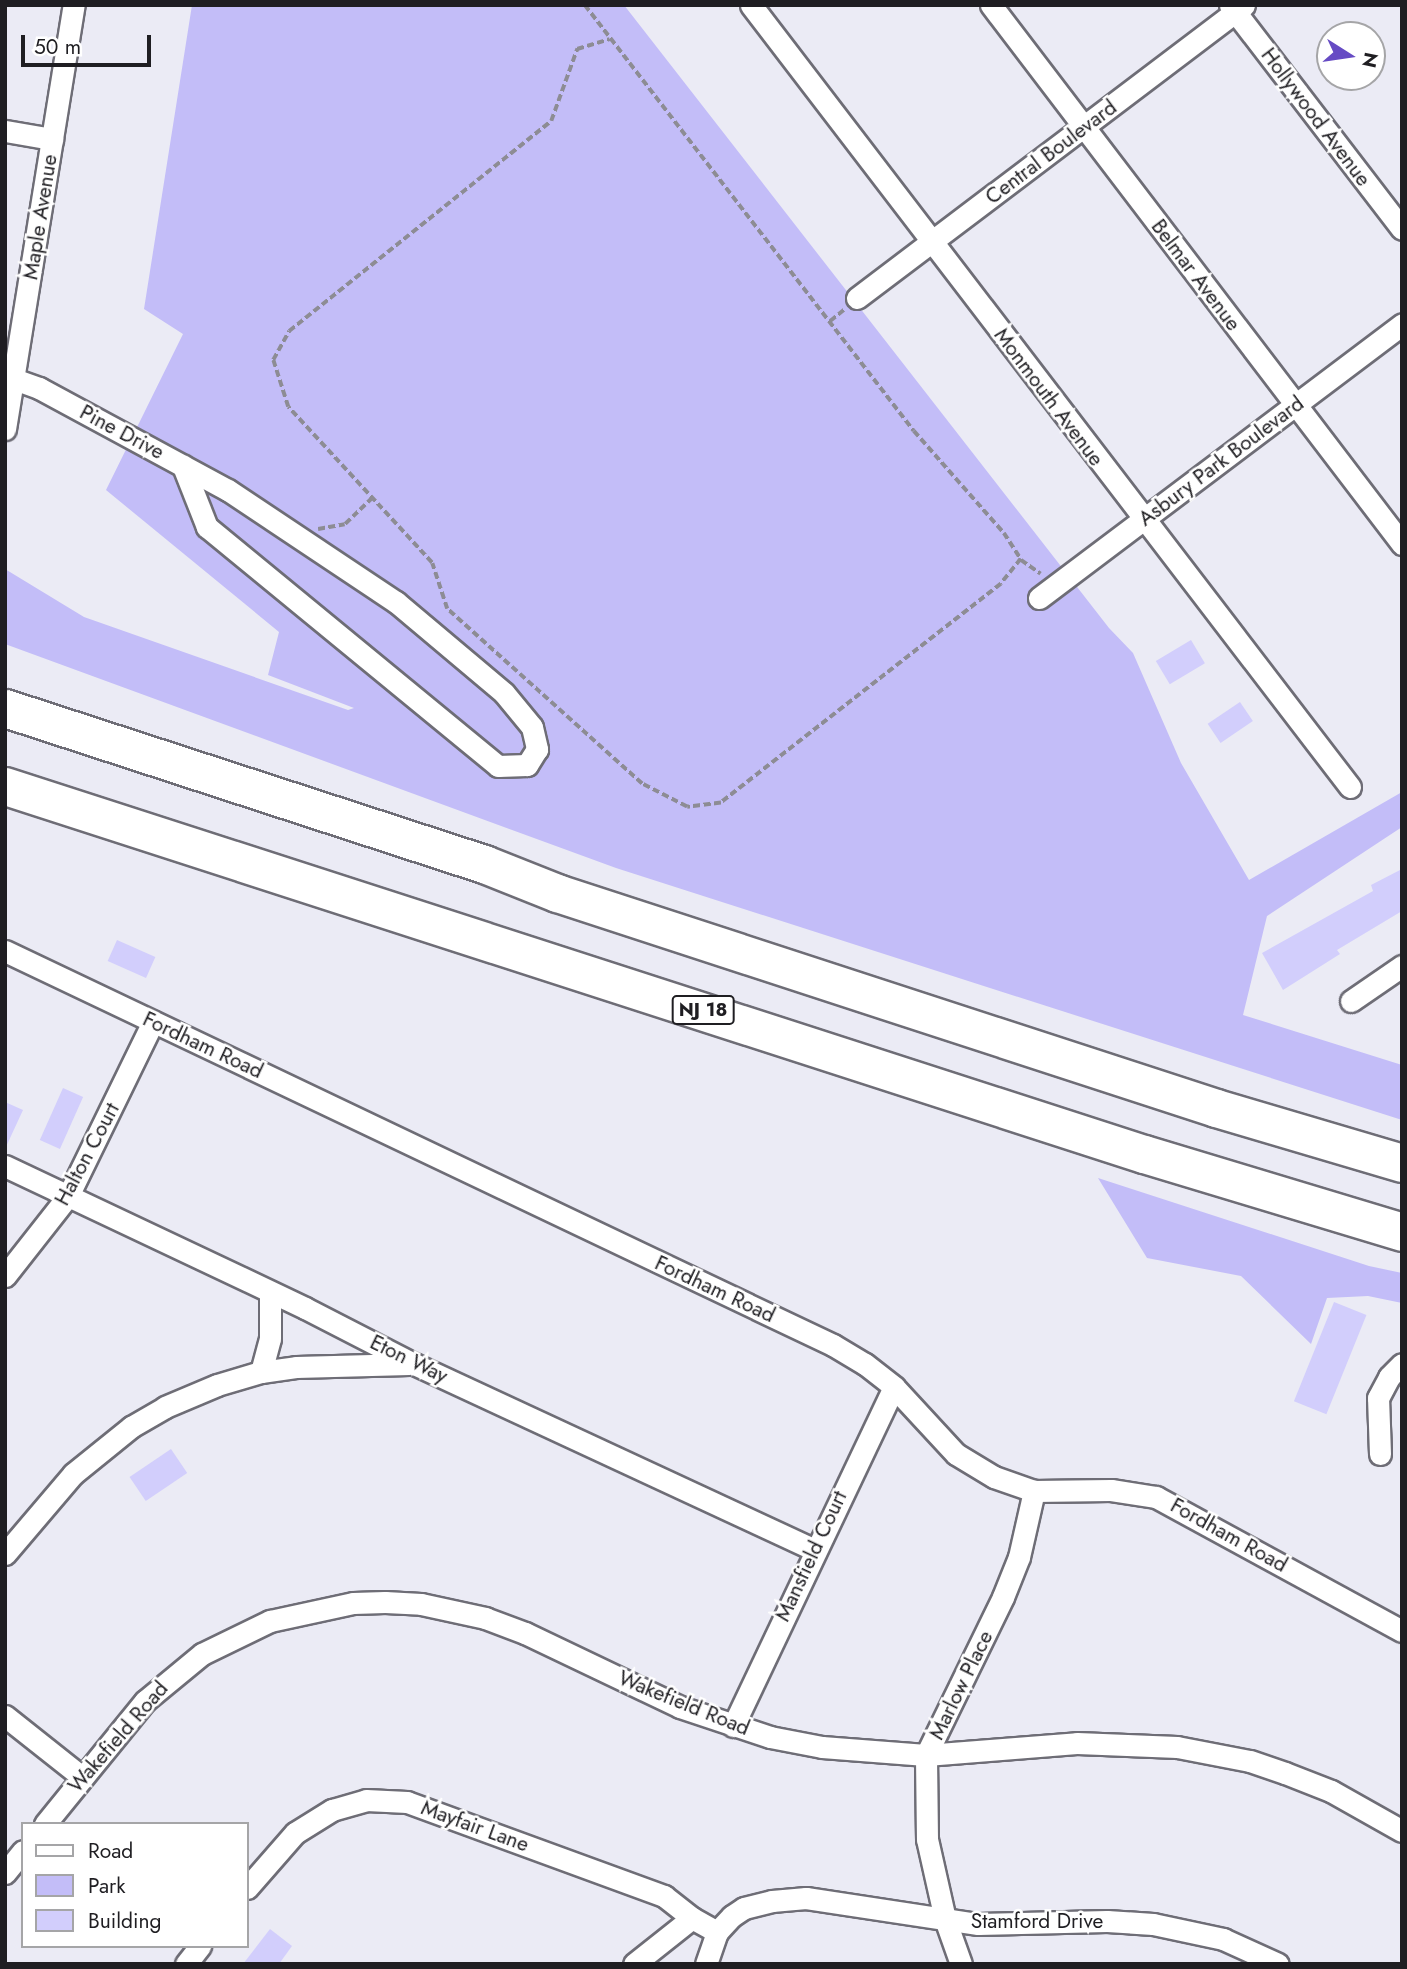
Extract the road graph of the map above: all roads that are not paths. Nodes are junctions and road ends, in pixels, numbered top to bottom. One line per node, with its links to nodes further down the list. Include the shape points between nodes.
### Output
1 (74, 5): 7 (street, Maple Avenue)
2 (751, 5): 9 (street, Monmouth Avenue)
3 (991, 5): 5 (street, Belmar Avenue)
4 (1236, 7): 5 (street, Central Boulevard); 8 (street, Hollywood Avenue)
5 (1084, 127): 9 (street, Central Boulevard); 13 (street, Belmar Avenue)
6 (5, 131): 7 (street)
7 (52, 139): 12 (street, Maple Avenue)
8 (1402, 229)
9 (932, 243): 10 (street, Central Boulevard); 16 (street, Monmouth Avenue)
10 (858, 298)
11 (1402, 324): 13 (street, Asbury Park Boulevard)
12 (14, 379): 14 (street, Maple Avenue); 15 (street, Pine Drive)
13 (1295, 405): 16 (street, Asbury Park Boulevard); 17 (street, Belmar Avenue)
14 (5, 429)
15 (183, 466): 15 (street, Pine Drive, via 207,527 498,766 527,765 537,749 532,727 504,693 396,602 228,489)
16 (1143, 520): 18 (street, Asbury Park Boulevard); 21 (street, Monmouth Avenue)
17 (1402, 544)
18 (1039, 598)
19 (5, 708): 26 (highway, via 1216,1108)
20 (5, 786): 29 (highway, NJ 18, via 1144,1154)
21 (1350, 787)
22 (5, 951): 25 (street, Fordham Road)
23 (1402, 966): 24 (street)
24 (1351, 1001)
25 (153, 1021): 28 (street, Halton Court); 35 (street, Fordham Road, via 833,1345)
26 (1402, 1163)
27 (5, 1166): 28 (street, Eton Way)
28 (68, 1196): 30 (street, Halton Court); 31 (street, Eton Way)
29 (1402, 1232)
30 (5, 1276)
31 (270, 1292): 32 (street, Eton Way); 34 (street, via 270,1338)
32 (414, 1364): 34 (street); 38 (street, Eton Way)
33 (1402, 1364): 36 (street, via 1378,1398)
34 (261, 1372): 39 (street, via 165,1406 131,1427 72,1474)
35 (894, 1387): 37 (street, Fordham Road, via 956,1454 994,1477); 38 (street, Mansfield Court)
36 (1380, 1454)
37 (1034, 1491): 40 (street, Fordham Road, via 1111,1490 1156,1497); 43 (street, Marlow Place, via 1019,1557 1003,1597)
38 (814, 1550): 42 (street, Mansfield Court)
39 (5, 1554)
40 (1402, 1631)
41 (5, 1716): 44 (street)
42 (733, 1726): 43 (street, Wakefield Road, via 822,1747); 44 (street, Wakefield Road, via 680,1707 485,1618 421,1604 353,1603 270,1621 202,1654 145,1701)
43 (926, 1755): 46 (street, Wakefield Road, via 1077,1744 1138,1743 1189,1749 1285,1773 1331,1791); 51 (street, Marlow Place, via 928,1839)
44 (82, 1777): 45 (street, Wakefield Road)
45 (47, 1822)
46 (1402, 1831)
47 (21, 1853): 48 (street)
48 (5, 1873)
49 (248, 1887): 50 (street, Mayfair Lane, via 279,1848 313,1820 349,1804 384,1800 427,1807 664,1896)
50 (692, 1918): 52 (street, Mayfair Lane); 56 (street)
51 (945, 1919): 52 (street, Stamford Drive, via 806,1898 744,1908); 54 (street, Stamford Drive, via 1006,1926 1107,1921 1153,1924 1202,1934); 58 (street, Marlow Place)
52 (717, 1932): 57 (street)
53 (198, 1948): 55 (street)
54 (1242, 1957): 59 (street, Stamford Drive)
55 (186, 1964)
56 (634, 1964)
57 (706, 1964)
58 (961, 1964)
59 (1278, 1964)

